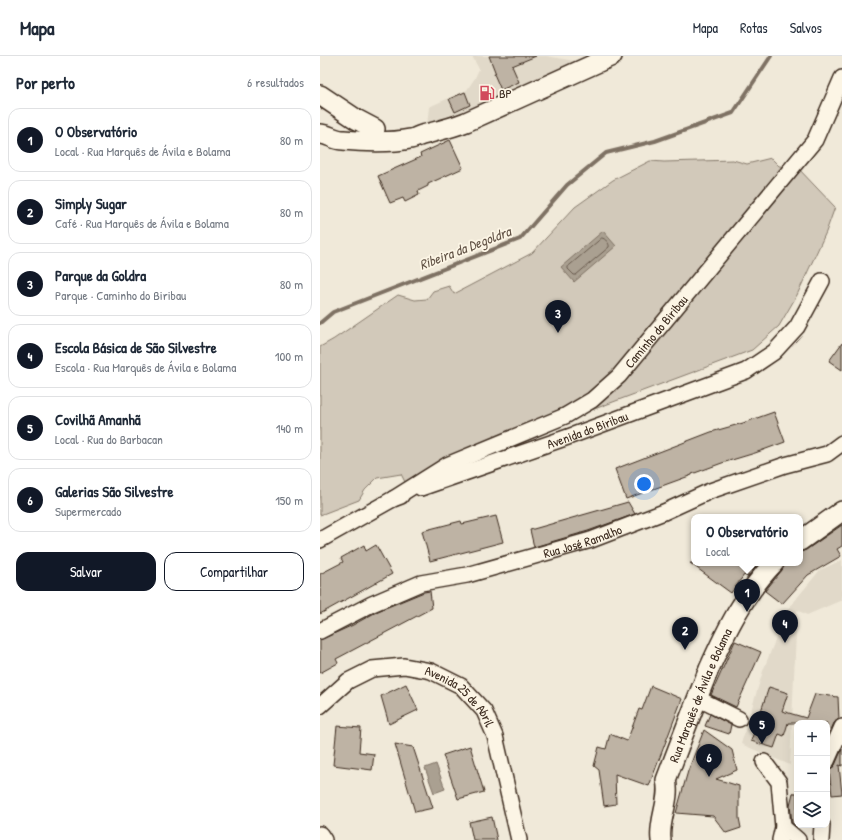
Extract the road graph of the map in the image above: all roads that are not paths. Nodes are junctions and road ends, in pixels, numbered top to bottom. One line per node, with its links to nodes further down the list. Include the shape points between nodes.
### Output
1 (612, 56): 8 (main road, via 466,122)
2 (842, 78): 11 (street, Caminho do Biribau, via 815,140 619,376 592,400 565,416 447,465)
3 (320, 95): 6 (main road)
4 (320, 104): 5 (main road)
5 (320, 112)
6 (375, 129): 7 (main road, via 331,128); 8 (main road, via 414,130)
7 (323, 134): 8 (main road, via 331,138 352,141 393,141)
8 (420, 135)
9 (822, 281): 11 (street, Avenida do Biribau, via 797,327 774,352 746,371)
10 (842, 442): 16 (street, Rua José Ramalho, via 827,454 785,465 710,491 664,512 590,540 467,575 421,583 372,604)
11 (393, 499): 14 (street, Avenida do Biribau)
12 (842, 511): 13 (main road)
13 (803, 539)
14 (320, 540)
15 (771, 566): 17 (main road, Rua Marquês de Ávila e Bolama, via 737,612 724,635)
16 (320, 631)
17 (697, 698): 19 (street); 28 (main road, Rua Marquês de Ávila e Bolama, via 666,780 668,787)
18 (320, 706): 27 (street, Avenida 25 de Abril, via 348,680 372,669 404,666 431,671 461,686 484,711 495,736)
19 (739, 719)
20 (842, 727): 21 (street)
21 (829, 756)
22 (764, 762): 24 (street, via 779,782)
23 (822, 828): 30 (street)
24 (781, 833): 29 (street)
25 (320, 834): 26 (street)
26 (324, 840)
27 (519, 840)
28 (660, 840)
29 (798, 840)
30 (821, 840)

